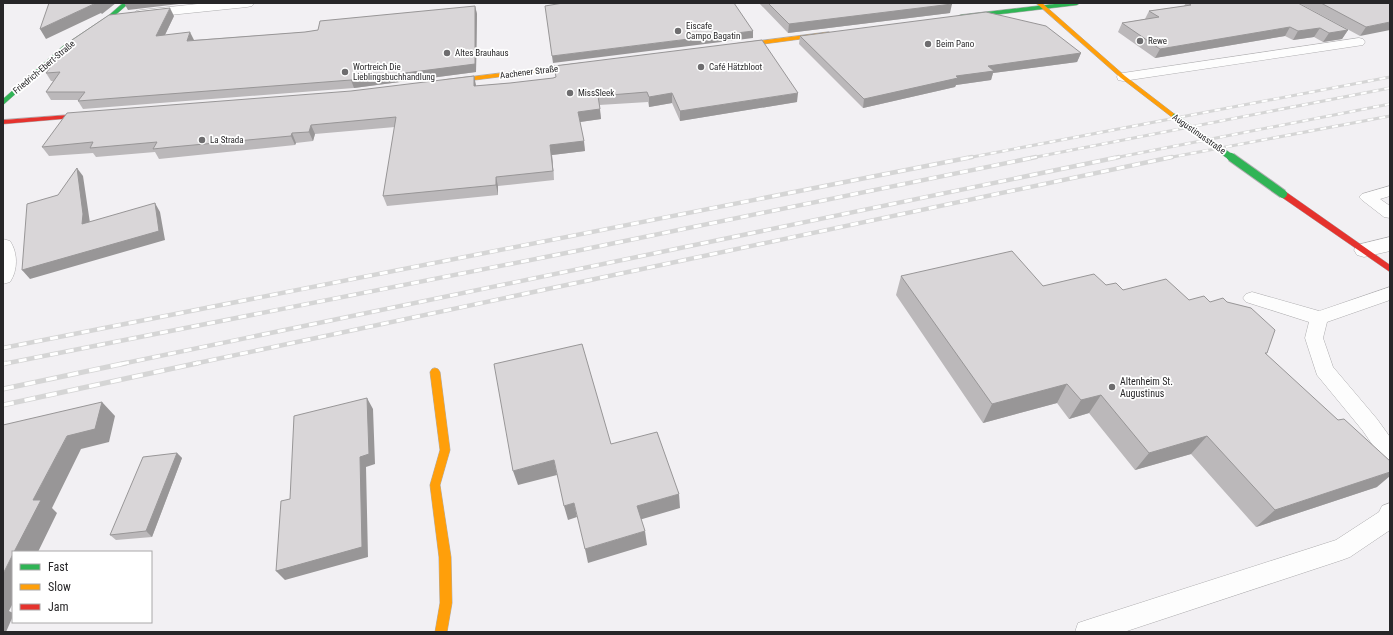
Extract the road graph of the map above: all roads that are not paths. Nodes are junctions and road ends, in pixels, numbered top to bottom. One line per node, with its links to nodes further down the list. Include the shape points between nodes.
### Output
1 (126, 3): 5 (street, Friedrich-Ebert-Straße)
2 (247, 3): 5 (street)
3 (1077, 3): 4 (street)
4 (1041, 5): 6 (street); 11 (street, Augustinusstraße)
5 (110, 17): 13 (street, Friedrich-Ebert-Straße, via 65,47)
6 (947, 18)
7 (839, 32): 9 (street)
8 (1345, 34): 11 (lane, via 1358,42)
9 (722, 47)
10 (589, 64): 12 (street, Aachener Straße)
11 (1124, 77): 20 (street, Augustinusstraße, bridge, via 1145,95)
12 (432, 84)
13 (3, 103)
14 (106, 114): 15 (street)
15 (3, 122)
16 (1390, 191): 17 (lane, via 1367,197)
17 (1390, 213)
18 (1390, 244): 20 (street)
19 (3, 246): 22 (street, via 6,257)
20 (1364, 250): 21 (street, Augustinusstraße)
21 (1390, 269)
22 (3, 277)
23 (1390, 293): 25 (lane)
24 (1252, 298): 25 (lane)
25 (1319, 318): 27 (lane, via 1314,338 1324,370 1370,425)
26 (435, 372): 29 (street, via 445,450 435,485 445,557 446,603)
27 (1390, 454)
28 (1390, 513): 30 (lane, via 1387,519 1342,549)
29 (441, 632)
30 (1087, 632)

